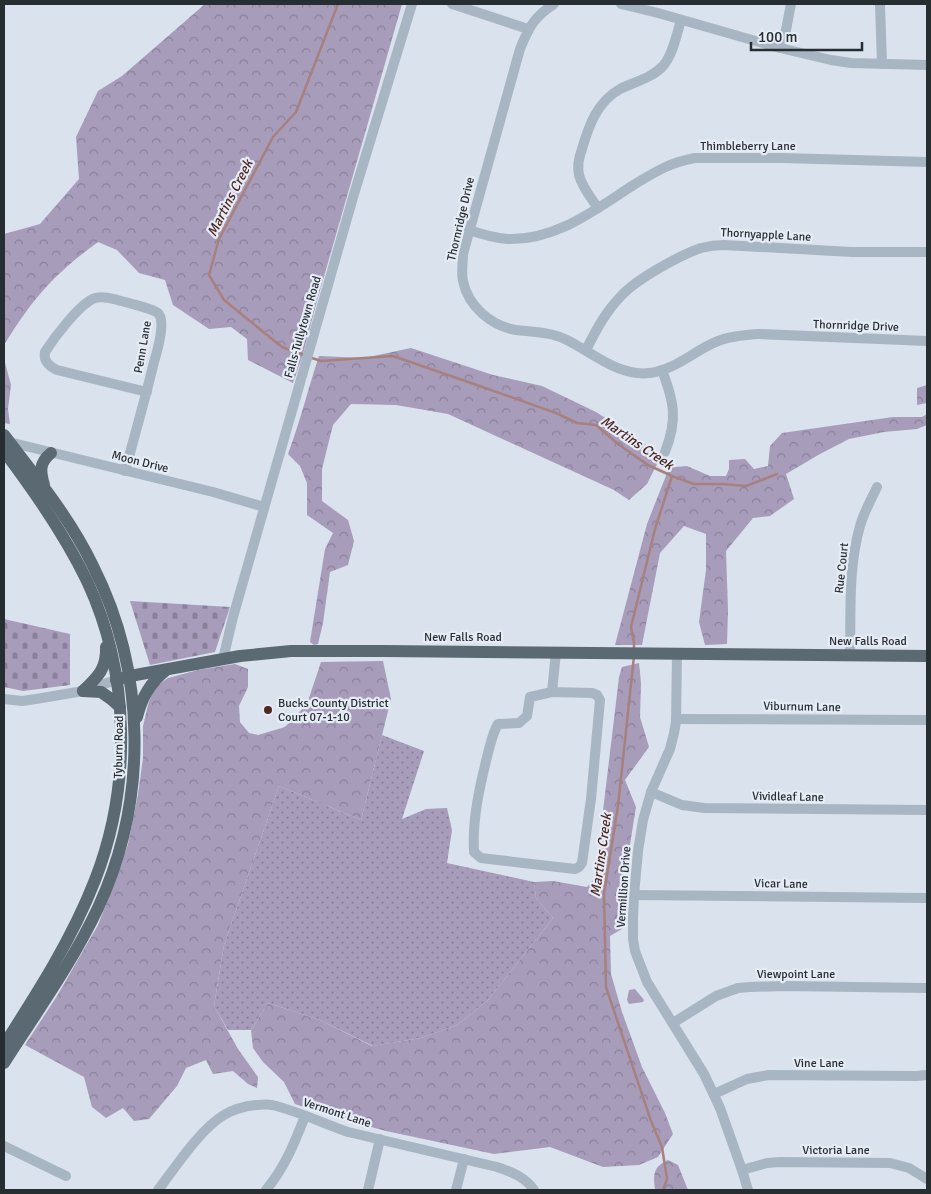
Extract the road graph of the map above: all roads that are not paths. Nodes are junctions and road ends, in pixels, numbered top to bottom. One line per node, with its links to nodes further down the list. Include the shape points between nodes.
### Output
1 (412, 4): 26 (street, Falls-Tullytown Road)
2 (452, 4): 8 (street)
3 (554, 4): 8 (street, Thornridge Drive)
4 (624, 4): 7 (street)
5 (791, 4): 9 (street)
6 (880, 4): 10 (street)
7 (681, 20): 9 (street); 13 (street, via 663,66 611,95 589,124 578,168 582,183)
8 (528, 29): 14 (street, Thornridge Drive)
9 (780, 48): 10 (street, via 831,60)
10 (882, 64): 11 (street)
11 (927, 65)
12 (927, 162): 13 (street, Thimbleberry Lane, via 694,158 661,168)
13 (598, 208): 14 (street, Thimbleberry Lane, via 564,228 536,237 506,239)
14 (469, 230): 17 (street, Thornridge Drive, via 463,254 463,280 468,295 480,311 508,328 554,335)
15 (927, 252): 17 (street, Thornyapple Lane, via 852,252 724,245 702,248 669,264 623,294 605,316)
16 (927, 341): 18 (street, Thornridge Drive, via 746,335 720,340)
17 (586, 350): 18 (street, Thornridge Drive, via 627,372 643,374)
18 (662, 370): 21 (street, via 674,416)
19 (147, 392): 19 (street, Penn Lane, via 57,370 48,364 45,352 78,311 99,297 158,313 162,320); 23 (street, Penn Lane)
20 (5, 443): 22 (street, Moon Drive); 25 (main road, Tyburn Road); 27 (main road, Tyburn Road, via 72,554)
21 (666, 452)
22 (51, 453): 23 (street, Moon Drive); 25 (main road, via 42,465)
23 (125, 471): 26 (street, Moon Drive)
24 (877, 487): 30 (street, Rue Court, via 860,525 856,543)
25 (44, 488): 34 (main road, Tyburn Road, via 83,546 105,590)
26 (264, 507): 32 (street, Falls-Tullytown Road)
27 (104, 627): 35 (main road, Tyburn Road); 36 (main road, via 106,650 103,668)
28 (556, 652): 29 (main road, New Falls Road); 32 (main road, New Falls Road, via 290,651); 37 (street)
29 (677, 654): 30 (main road, New Falls Road); 40 (street, Vermillion Drive)
30 (850, 655): 31 (main road, New Falls Road)
31 (927, 656)
32 (223, 659): 33 (main road, New Falls Road)
33 (166, 670): 34 (main road, New Falls Road); 42 (main road, via 145,693)
34 (130, 676): 35 (main road, New Falls Road); 42 (main road, Tyburn Road)
35 (116, 680): 36 (street, New Falls Road); 39 (main road, Tyburn Road)
36 (83, 691): 38 (street, New Falls Road, via 22,701); 39 (main road, via 101,692)
37 (552, 692): 37 (street, via 530,697 527,716 519,723 498,724 494,730 475,817 474,852 481,858 575,869 582,863 600,700 592,693)
38 (4, 699)
39 (120, 707): 49 (main road, Tyburn Road, via 118,795 103,860 55,964)
40 (676, 719): 41 (street, Viburnum Lane); 43 (street, Vermillion Drive, via 670,748)
41 (927, 720)
42 (135, 727): 50 (main road, Tyburn Road, via 132,791 112,874 82,939)
43 (651, 792): 44 (street, Vividleaf Lane, via 682,805 704,808); 45 (street, Vermillion Drive, via 641,828)
44 (927, 810)
45 (634, 896): 46 (street, Vicar Lane); 48 (street, Vermillion Drive, via 635,951 647,982)
46 (927, 898)
47 (927, 988): 48 (street, Viewpoint Lane, via 744,988 716,996)
48 (673, 1023): 52 (street, Vermillion Drive)
49 (4, 1045)
50 (4, 1063)
51 (927, 1075): 52 (street, Vine Lane, via 769,1075 747,1078)
52 (714, 1094): 57 (street, Vermillion Drive)
53 (305, 1116): 54 (street, Vermont Lane, via 348,1132); 60 (street, Vermont Lane, via 270,1105 231,1111 200,1137); 61 (street, via 286,1162)
54 (380, 1139): 56 (street, Vermont Lane); 62 (street)
55 (4, 1146): 58 (street)
56 (464, 1159): 63 (street); 64 (street, Vermont Lane, via 508,1170)
57 (742, 1170): 59 (street, Victoria Lane, via 780,1162 890,1163 909,1168); 65 (street, Vermillion Drive)
58 (66, 1176)
59 (927, 1179)
60 (158, 1190)
61 (266, 1190)
62 (368, 1190)
63 (456, 1190)
64 (534, 1190)
65 (748, 1190)

